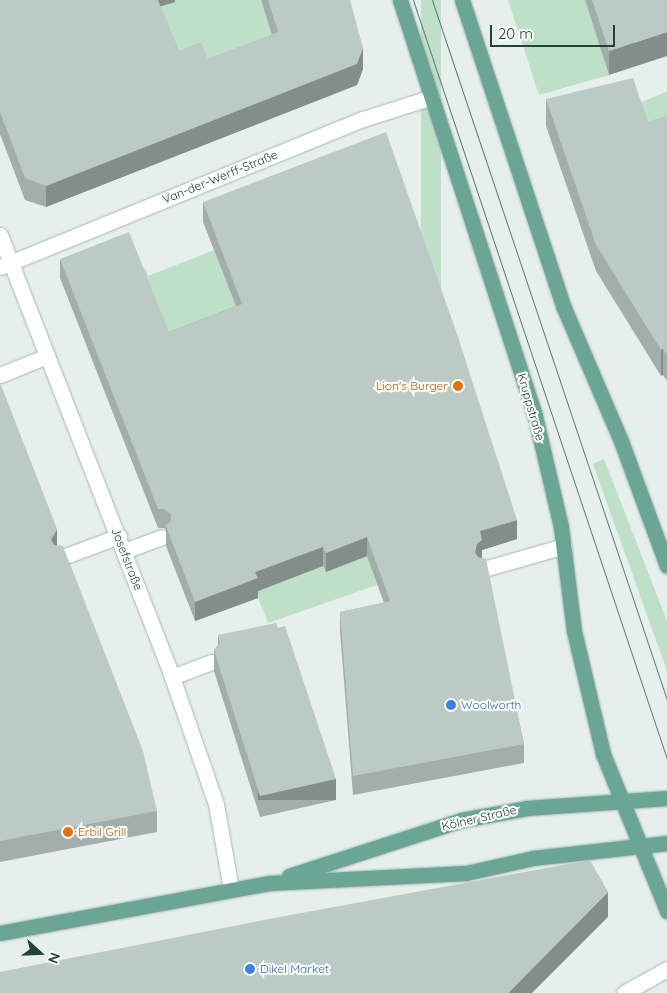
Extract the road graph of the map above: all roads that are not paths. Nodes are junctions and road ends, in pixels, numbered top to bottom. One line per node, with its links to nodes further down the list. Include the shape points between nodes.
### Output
1 (400, 0): 3 (main road, Kruppstraße)
2 (462, 0): 13 (main road, via 564,308 621,440)
3 (432, 97): 5 (street, Van-der-Werff-Straße, via 363,119); 10 (main road, Kruppstraße, via 535,416)
4 (0, 235): 5 (street, Josefstraße)
5 (5, 265): 6 (street, Josefstraße)
6 (47, 356): 7 (street); 8 (street, Josefstraße)
7 (1, 372)
8 (119, 536): 11 (street, Josefstraße); 12 (street)
9 (162, 536): 11 (street)
10 (564, 546): 14 (street); 18 (main road, Kruppstraße, via 578,649 603,754)
11 (124, 551): 16 (street, Josefstraße)
12 (60, 558)
13 (667, 566)
14 (484, 569)
15 (211, 662): 16 (street)
16 (172, 677): 22 (street, Josefstraße, via 216,804)
17 (667, 798): 18 (main road, Kölner Straße)
18 (621, 800): 20 (main road, Kruppstraße); 21 (main road, Kölner Straße, via 526,808 461,820)
19 (667, 843): 20 (main road, Kölner Straße)
20 (640, 845): 21 (main road, Kölner Straße, via 533,858 466,873); 23 (main road, Kruppstraße)
21 (269, 883): 22 (main road, Kölner Straße)
22 (231, 889): 24 (main road, Kölner Straße)
23 (667, 910)
24 (0, 932)
25 (667, 969): 26 (street)
26 (624, 993)

